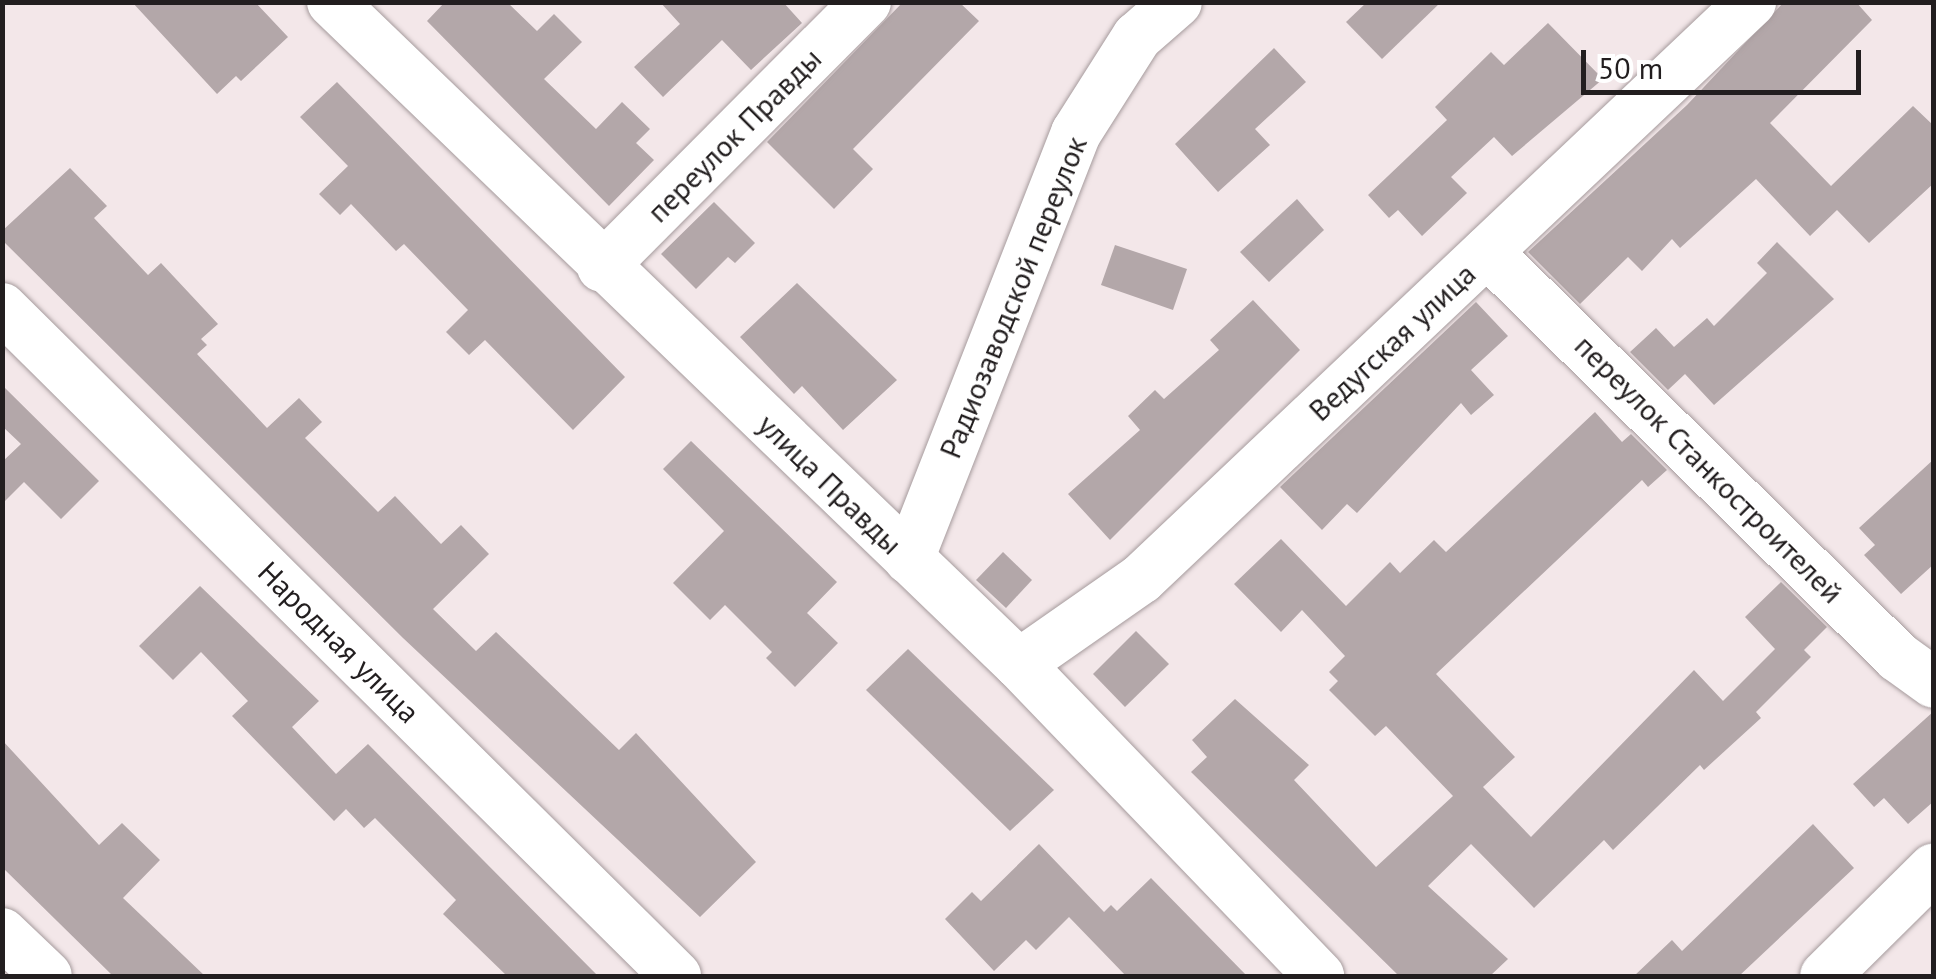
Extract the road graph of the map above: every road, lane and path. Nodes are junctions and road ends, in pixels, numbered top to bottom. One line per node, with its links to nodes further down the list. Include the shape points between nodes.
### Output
1 (332, 2): 6 (street, улица Правды)
2 (866, 2): 6 (street, переулок Правды)
3 (1177, 2): 8 (street, Радиозаводской переулок, via 1137,37 1076,133)
4 (1752, 2): 5 (street, Ведугская улица)
5 (1487, 252): 9 (street, Ведугская улица, via 1141,579); 10 (street, переулок Станкостроителей, via 1898,657)
6 (602, 266): 8 (street, улица Правды)
7 (2, 308): 14 (street, Народная улица)
8 (909, 560): 9 (street, улица Правды)
9 (1019, 664): 15 (street, улица Правды)
10 (1934, 683)
11 (1934, 868): 16 (street)
12 (2, 934): 13 (street)
13 (47, 976)
14 (676, 976)
15 (1319, 976)
16 (1825, 976)

